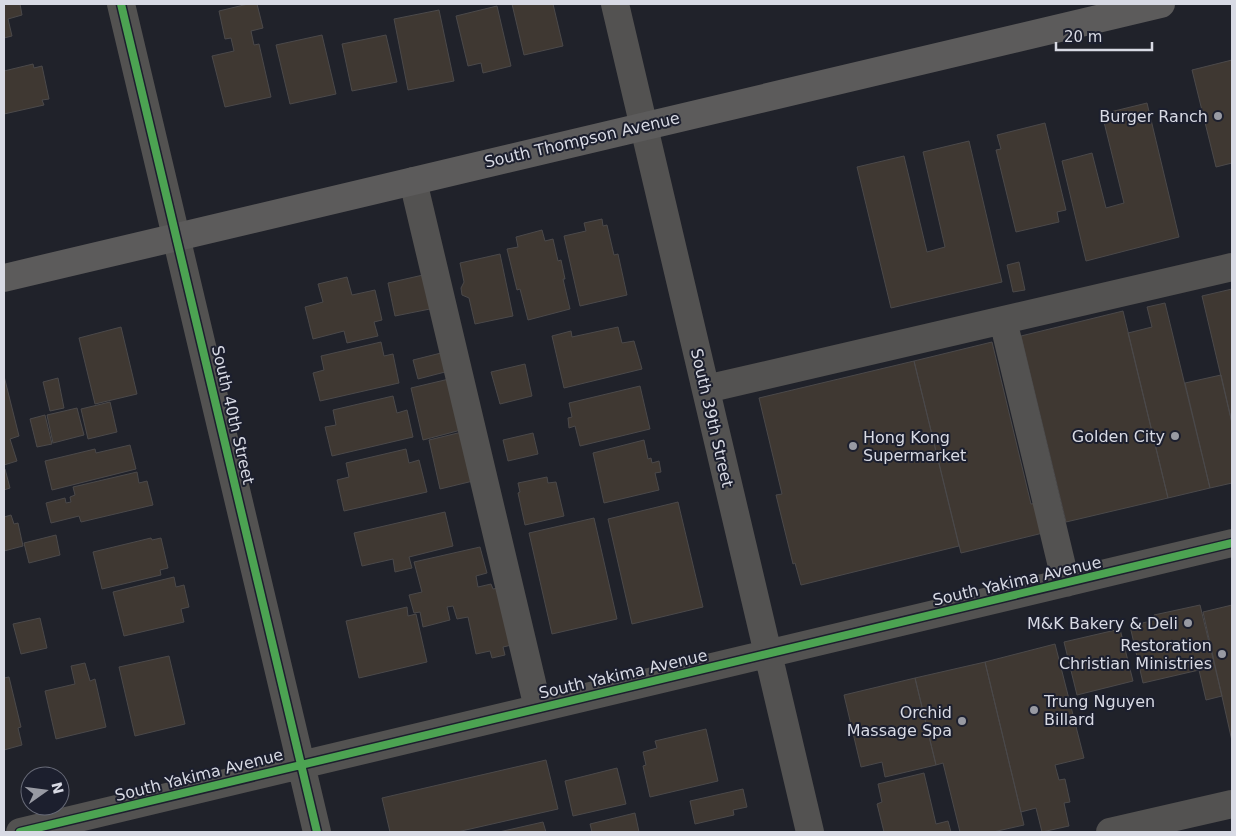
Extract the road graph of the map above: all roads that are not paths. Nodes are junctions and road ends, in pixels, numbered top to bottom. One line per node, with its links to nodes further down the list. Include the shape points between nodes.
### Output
1 (121, 4): 6 (street, South 40th Street)
2 (615, 4): 4 (street, South 39th Street)
3 (1161, 4): 4 (main road, South Thompson Avenue)
4 (644, 125): 5 (main road, South Thompson Avenue); 10 (street, South 39th Street)
5 (413, 181): 6 (main road, South Thompson Avenue); 14 (street)
6 (177, 238): 8 (main road, South Thompson Avenue); 15 (street, South 40th Street)
7 (1232, 267): 9 (street)
8 (4, 278)
9 (1004, 320): 10 (street); 12 (street)
10 (706, 389): 13 (street, South 39th Street)
11 (1232, 543): 12 (street, South Yakima Avenue)
12 (1066, 583): 13 (street, South Yakima Avenue)
13 (768, 654): 14 (street, South Yakima Avenue); 19 (street, South 39th Street)
14 (538, 708): 15 (street, South Yakima Avenue)
15 (301, 764): 17 (street, South Yakima Avenue); 18 (street, South 40th Street)
16 (1232, 804): 20 (street)
17 (20, 832)
18 (316, 832)
19 (810, 832)
20 (1110, 832)

